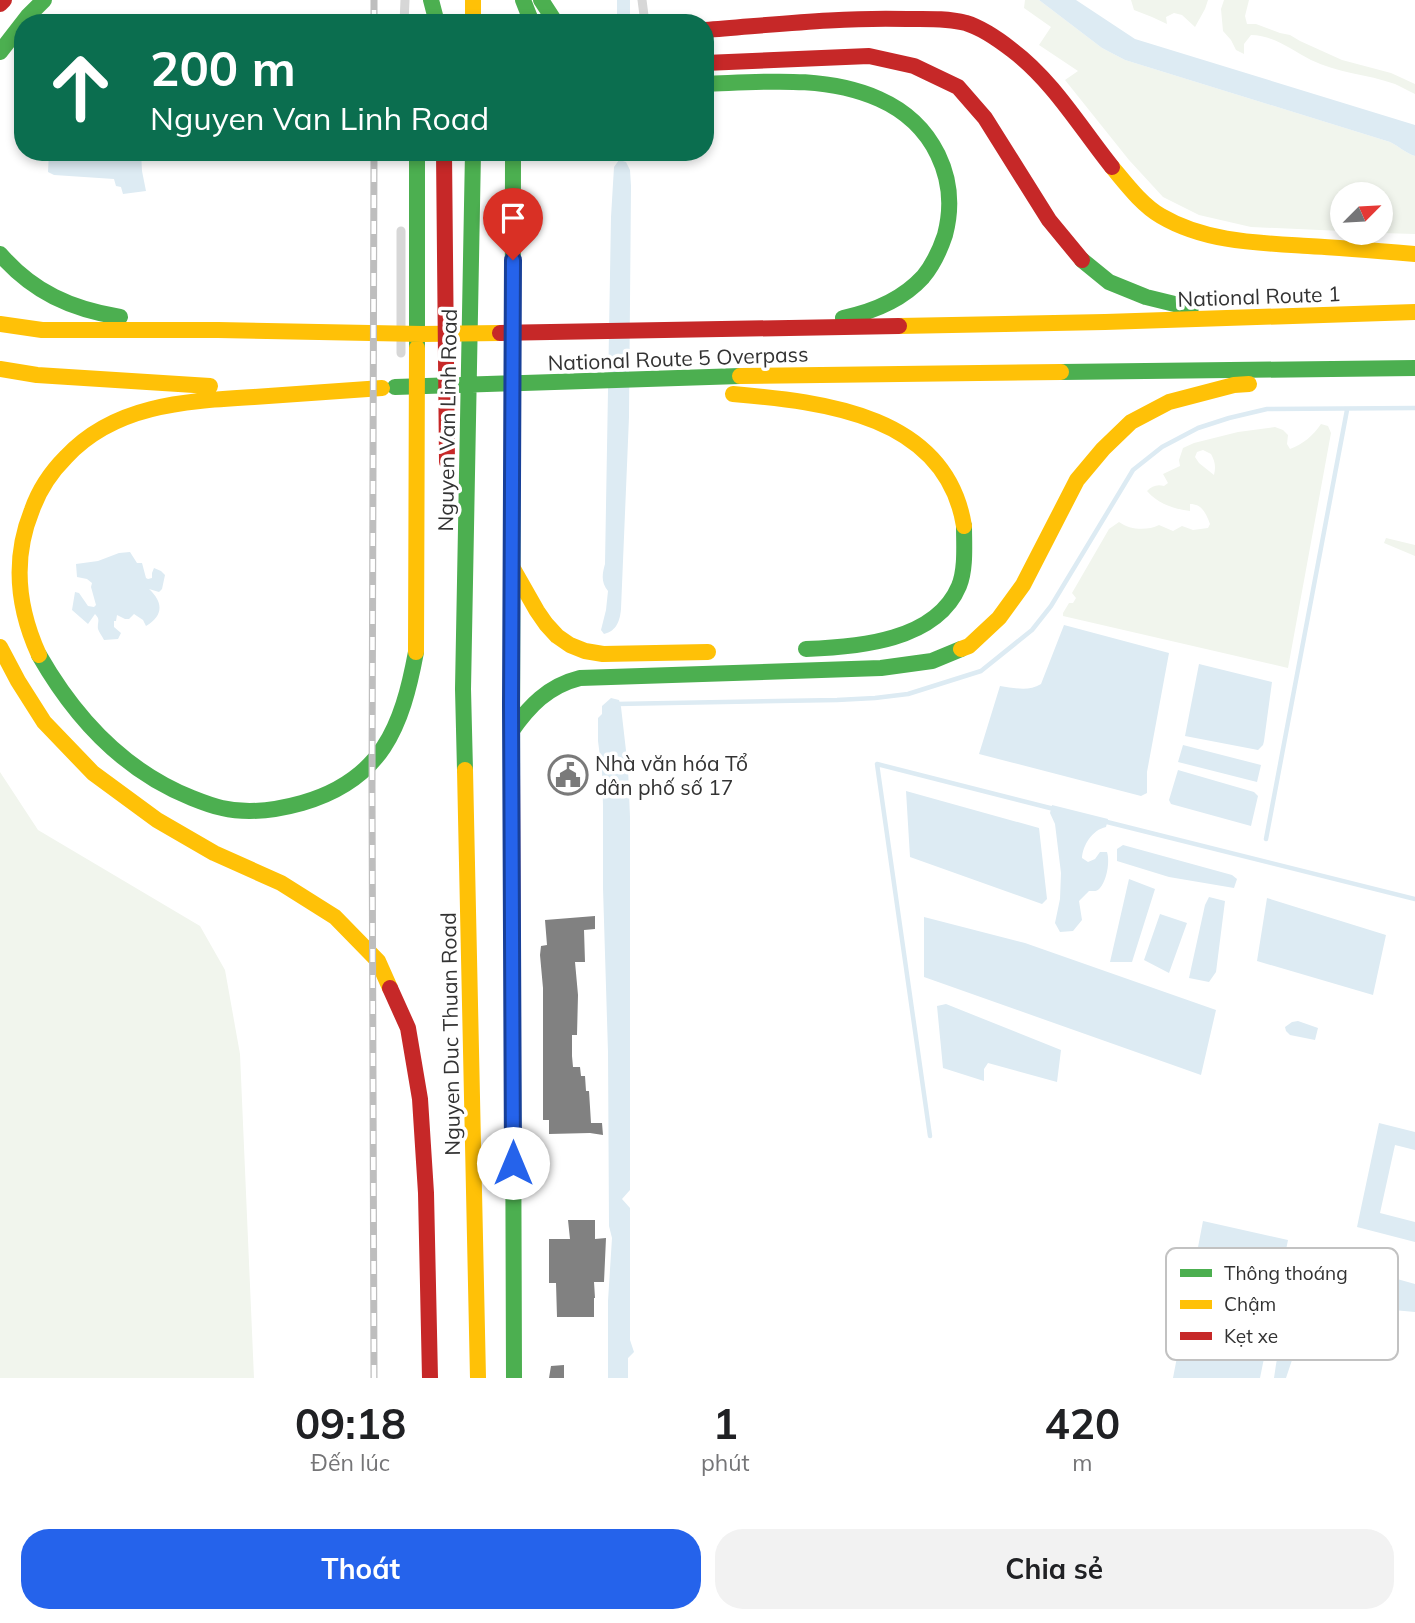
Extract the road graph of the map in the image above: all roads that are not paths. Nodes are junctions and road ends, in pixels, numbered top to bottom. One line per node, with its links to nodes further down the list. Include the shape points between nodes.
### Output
1 (4, 0): 3 (main road)
2 (44, 0): 4 (main road)
3 (0, 4)
4 (31, 14)
5 (714, 29): 18 (main road, via 890,18 961,22 1003,43 1043,77 1107,161 1160,216 1240,241)
6 (14, 34): 7 (main road)
7 (0, 52)
8 (714, 63): 19 (main road, via 869,56 914,66 958,87 985,118 1049,220 1079,257 1110,282 1146,297 1189,308)
9 (714, 84): 23 (main road, via 804,83 879,99 907,118 934,146 945,168 950,208 939,252 921,280 884,304 825,321)
10 (417, 161): 28 (main road, via 416,650 396,726 381,753 351,781 300,804 258,811 224,809 164,786 101,738 62,694 40,658 27,626 20,556 39,493 69,454 92,434 126,415 207,400)
11 (444, 161): 29 (main road)
12 (473, 161): 35 (main road, Nguyen Van Linh Road)
13 (513, 161): 16 (main road)
14 (529, 164): 16 (main road)
15 (401, 219): 24 (lane)
16 (513, 232): 31 (main road)
17 (0, 254): 22 (main road, via 26,280 74,306)
18 (1415, 254)
19 (1415, 311): 20 (main road, National Route 1)
20 (1105, 322): 23 (main road, National Route 5 Overpass)
21 (0, 324): 22 (main road, National Route 5 Overpass, via 42,330)
22 (218, 330): 23 (main road, National Route 5 Overpass, via 422,334)
23 (678, 330)
24 (401, 353)
25 (0, 369): 28 (main road, National Route 5 Overpass, via 216,387)
26 (1415, 370): 27 (main road, National Route 5 Overpass, via 679,377); 36 (main road, via 1234,385 1169,402 1131,422 1077,480 1023,585 999,618 969,646 932,662 881,668 580,678 542,695)
27 (577, 383): 28 (main road, National Route 5 Overpass); 33 (main road, via 779,398 847,411 893,428 923,449 944,472 959,501 965,528 960,585 946,607 902,635 866,645)
28 (382, 388)
29 (447, 474)
30 (451, 541): 35 (main road)
31 (511, 566): 34 (main road, via 541,618 572,648 603,654); 36 (main road)
32 (0, 647): 37 (main road, via 44,722 93,774 157,820 214,853 281,883 335,917 378,961 408,1028 420,1099)
33 (791, 650)
34 (723, 651)
35 (463, 689): 38 (main road, Nguyen Duc Thuan Road)
36 (512, 732): 39 (main road)
37 (430, 1378)
38 (478, 1378)
39 (514, 1378)

